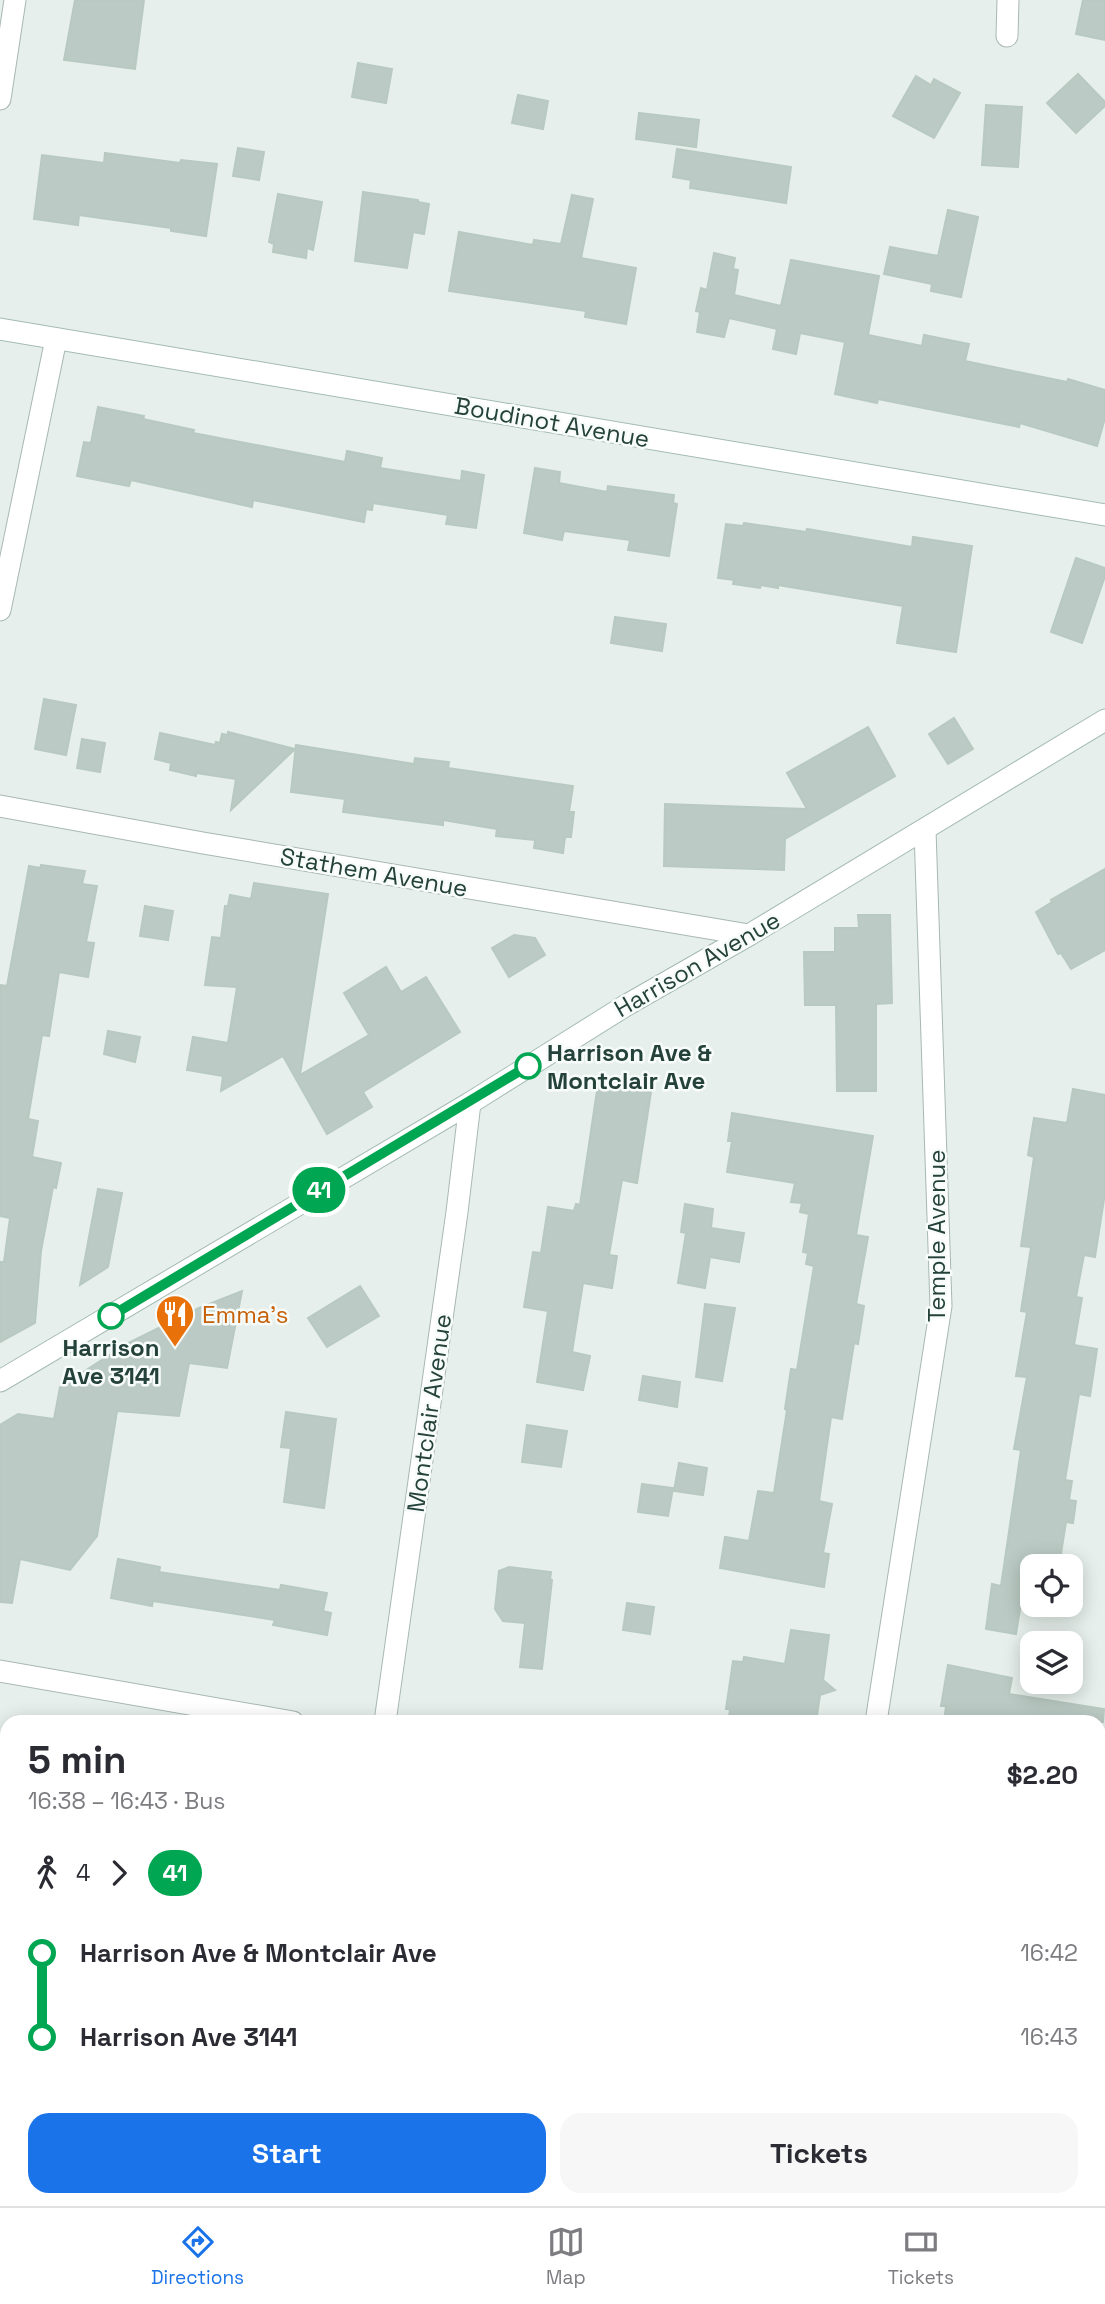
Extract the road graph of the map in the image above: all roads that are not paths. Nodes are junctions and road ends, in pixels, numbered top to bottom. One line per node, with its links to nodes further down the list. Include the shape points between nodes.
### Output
1 (15, 0): 4 (street)
2 (1008, 0): 3 (street)
3 (1007, 36)
4 (0, 99)
5 (0, 329): 6 (street, Boudinot Avenue)
6 (56, 339): 7 (street, Boudinot Avenue); 8 (street)
7 (1105, 515)
8 (0, 610)
9 (1105, 720): 11 (street, Harrison Avenue)
10 (0, 806): 12 (street, Stathem Avenue)
11 (925, 830): 12 (street, Harrison Avenue); 18 (street, Temple Avenue, via 941,1306)
12 (749, 935): 13 (street, Harrison Avenue)
13 (470, 1103): 14 (street, Harrison Avenue); 17 (street, Montclair Avenue)
14 (0, 1381)
15 (0, 1671): 16 (street)
16 (253, 1715)
17 (386, 1715)
18 (877, 1715)

